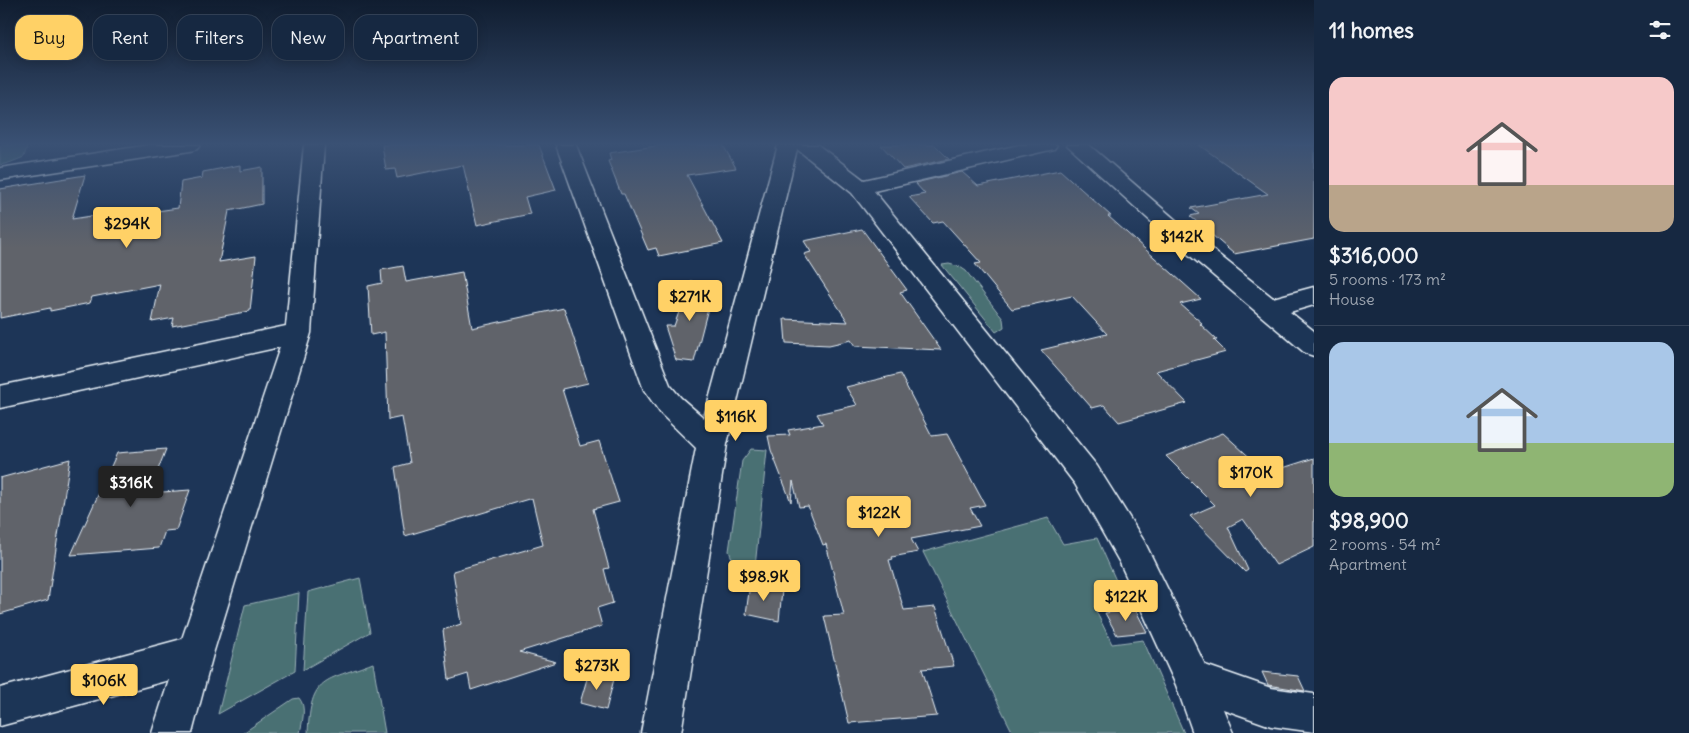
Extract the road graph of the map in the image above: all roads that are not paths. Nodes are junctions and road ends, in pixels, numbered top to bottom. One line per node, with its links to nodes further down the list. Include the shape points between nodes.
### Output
1 (311, 179): 10 (street)
2 (579, 179): 13 (street, via 658,390)
3 (779, 179): 13 (street)
4 (849, 179): 7 (street)
5 (898, 179): 7 (street)
6 (1117, 179): 9 (street)
7 (860, 188): 15 (street, via 1086,475 1132,552)
8 (1314, 296): 9 (street)
9 (1267, 309): 11 (street)
10 (298, 333): 12 (street); 14 (street)
11 (1314, 346)
12 (0, 397)
13 (712, 444): 19 (street)
14 (194, 654): 16 (street); 18 (street)
15 (1192, 679): 17 (street, via 1271,707); 20 (street)
16 (0, 707)
17 (1314, 713)
18 (172, 733)
19 (660, 733)
20 (1214, 733)

